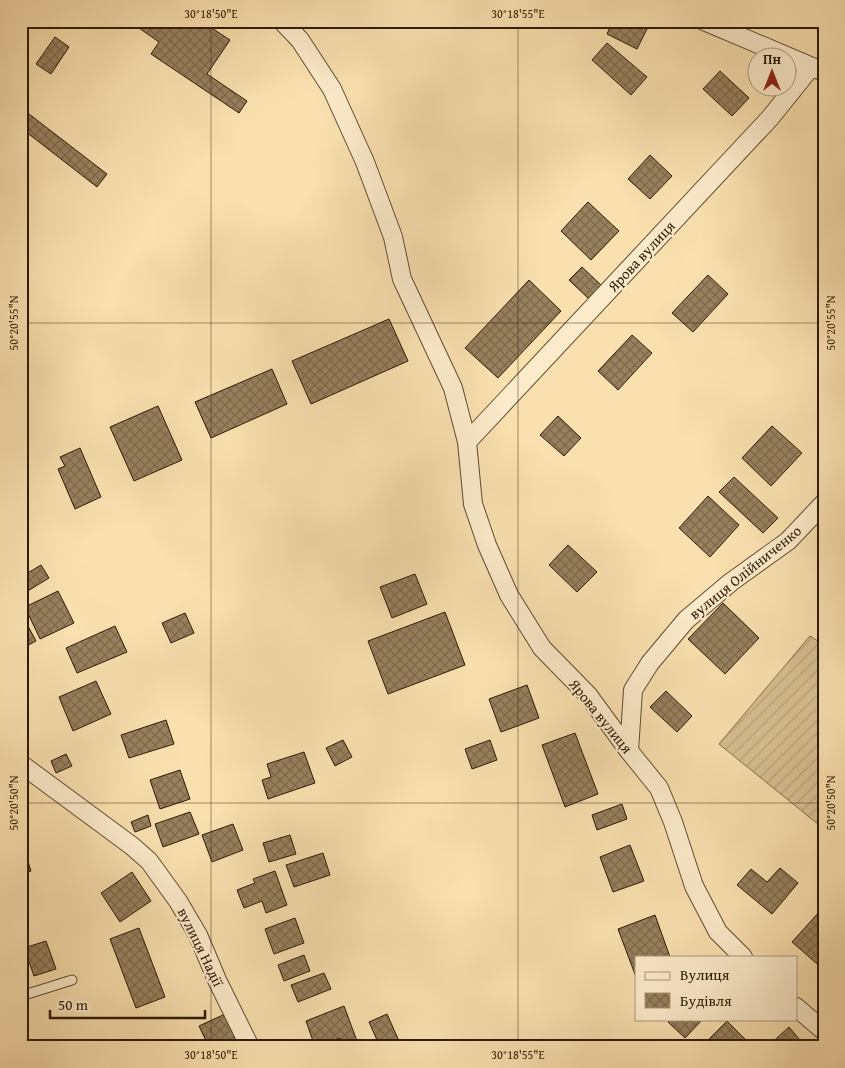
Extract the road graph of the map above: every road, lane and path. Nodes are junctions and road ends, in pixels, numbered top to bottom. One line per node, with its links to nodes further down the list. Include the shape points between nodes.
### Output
1 (282, 21): 4 (street, Ярова вулиця, via 300,40 332,89 365,162 393,237 402,279 453,388)
2 (704, 21): 3 (street)
3 (818, 70): 4 (street, Ярова вулиця)
4 (467, 442): 6 (street, Ярова вулиця, via 473,504 510,596 542,648 588,695)
5 (824, 503): 6 (street, вулиця Олійниченко, via 788,541 686,620 650,663 633,690)
6 (629, 751): 8 (street, Ярова вулиця, via 659,788 694,886 718,932)
7 (21, 764): 13 (street, вулиця Надії, via 149,861 198,935)
8 (741, 956)
9 (72, 980): 10 (lane)
10 (21, 996)
11 (798, 1009): 12 (street)
12 (824, 1031)
13 (250, 1047)

